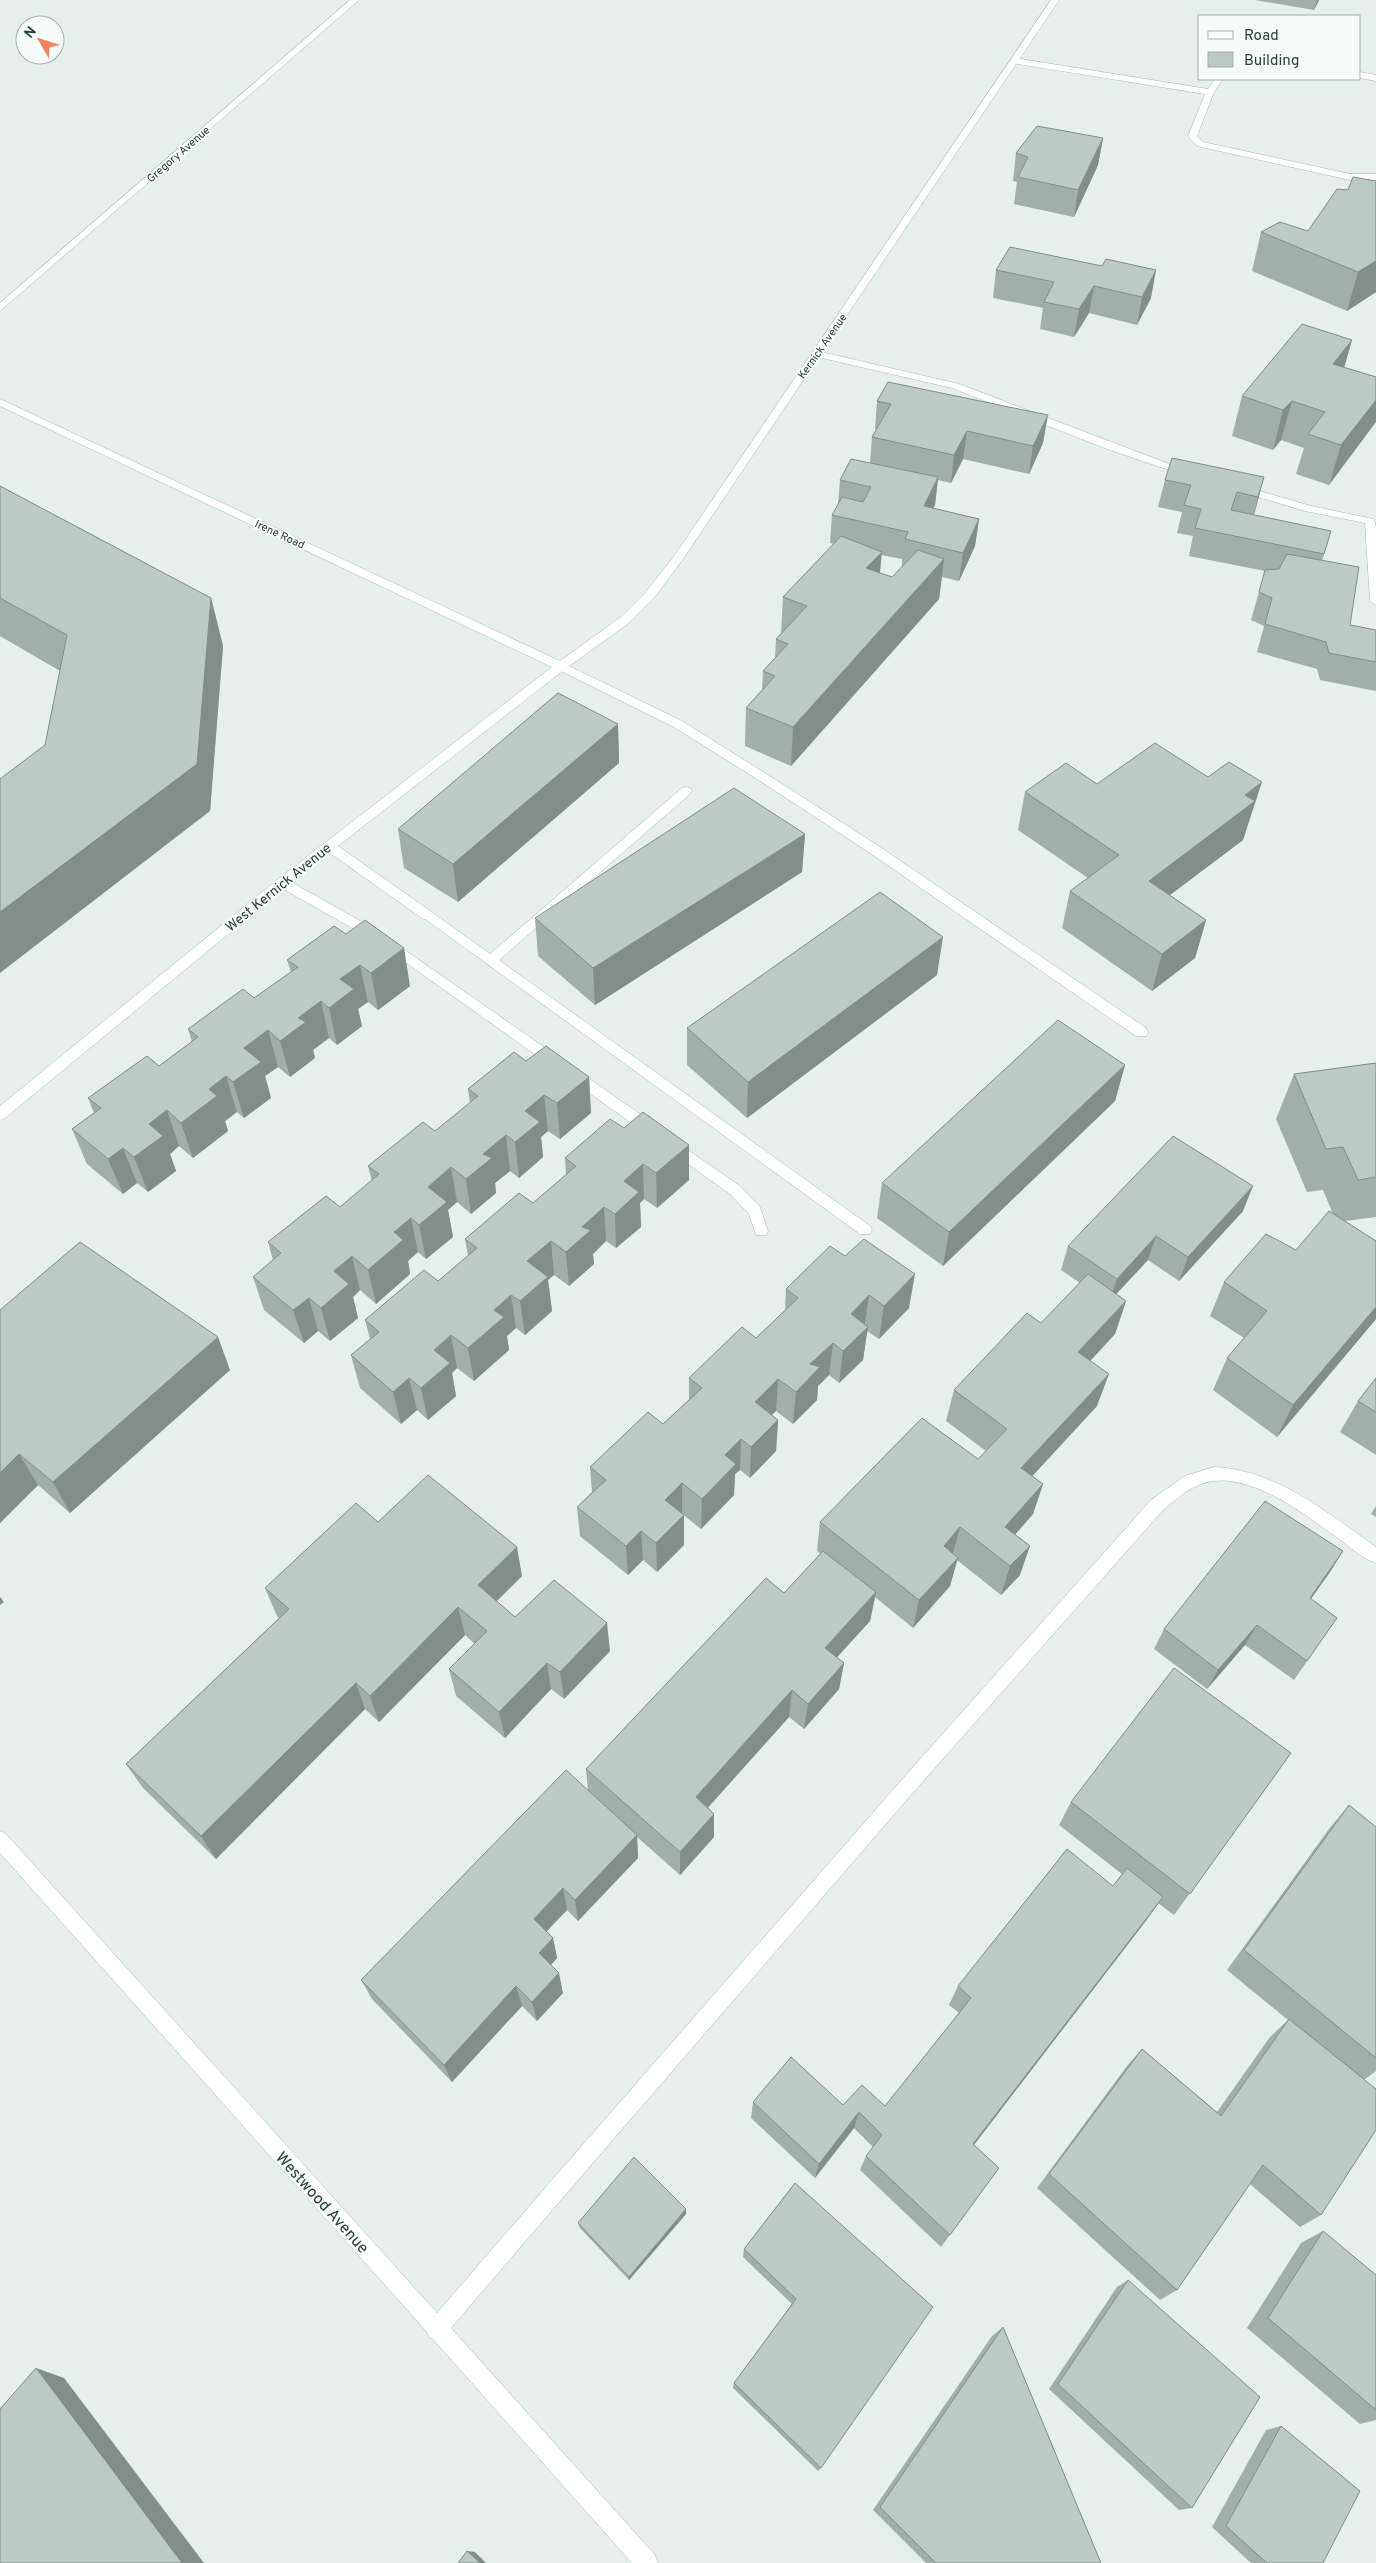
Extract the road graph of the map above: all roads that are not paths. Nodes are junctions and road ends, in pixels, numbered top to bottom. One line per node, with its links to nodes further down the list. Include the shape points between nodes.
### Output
1 (355, 0): 9 (street, Gregory Avenue)
2 (1055, 0): 3 (street, Kernick Avenue)
3 (1015, 61): 7 (street); 10 (street, Kernick Avenue)
4 (1361, 75): 5 (street)
5 (1376, 78)
6 (1217, 80): 7 (street)
7 (1210, 92): 8 (street, via 1192,136 1200,144 1350,177)
8 (1376, 177)
9 (0, 308)
10 (817, 354): 12 (street, via 955,386 1111,447); 15 (street, Kernick Avenue, via 650,595 625,620)
11 (0, 402): 15 (street, Irene Road)
12 (1196, 475)
13 (1228, 485): 14 (street, via 1370,521)
14 (1376, 601)
15 (560, 666): 17 (street, West Kernick Avenue); 20 (street, Irene Road, via 678,724 764,778)
16 (686, 791): 19 (street)
17 (329, 846): 18 (street, West Kernick Avenue); 19 (street)
18 (282, 883): 21 (street, West Kernick Avenue); 23 (street, via 379,938 735,1190 755,1210)
19 (491, 960): 22 (street)
20 (1141, 1032)
21 (0, 1114)
22 (865, 1230)
23 (761, 1231)
24 (1376, 1556): 26 (street, via 1270,1485 1236,1475 1213,1474 1180,1486 1157,1505 904,1790)
25 (0, 1840): 26 (street, Westwood Avenue)
26 (436, 2330): 27 (street, Westwood Avenue)
27 (648, 2563)

